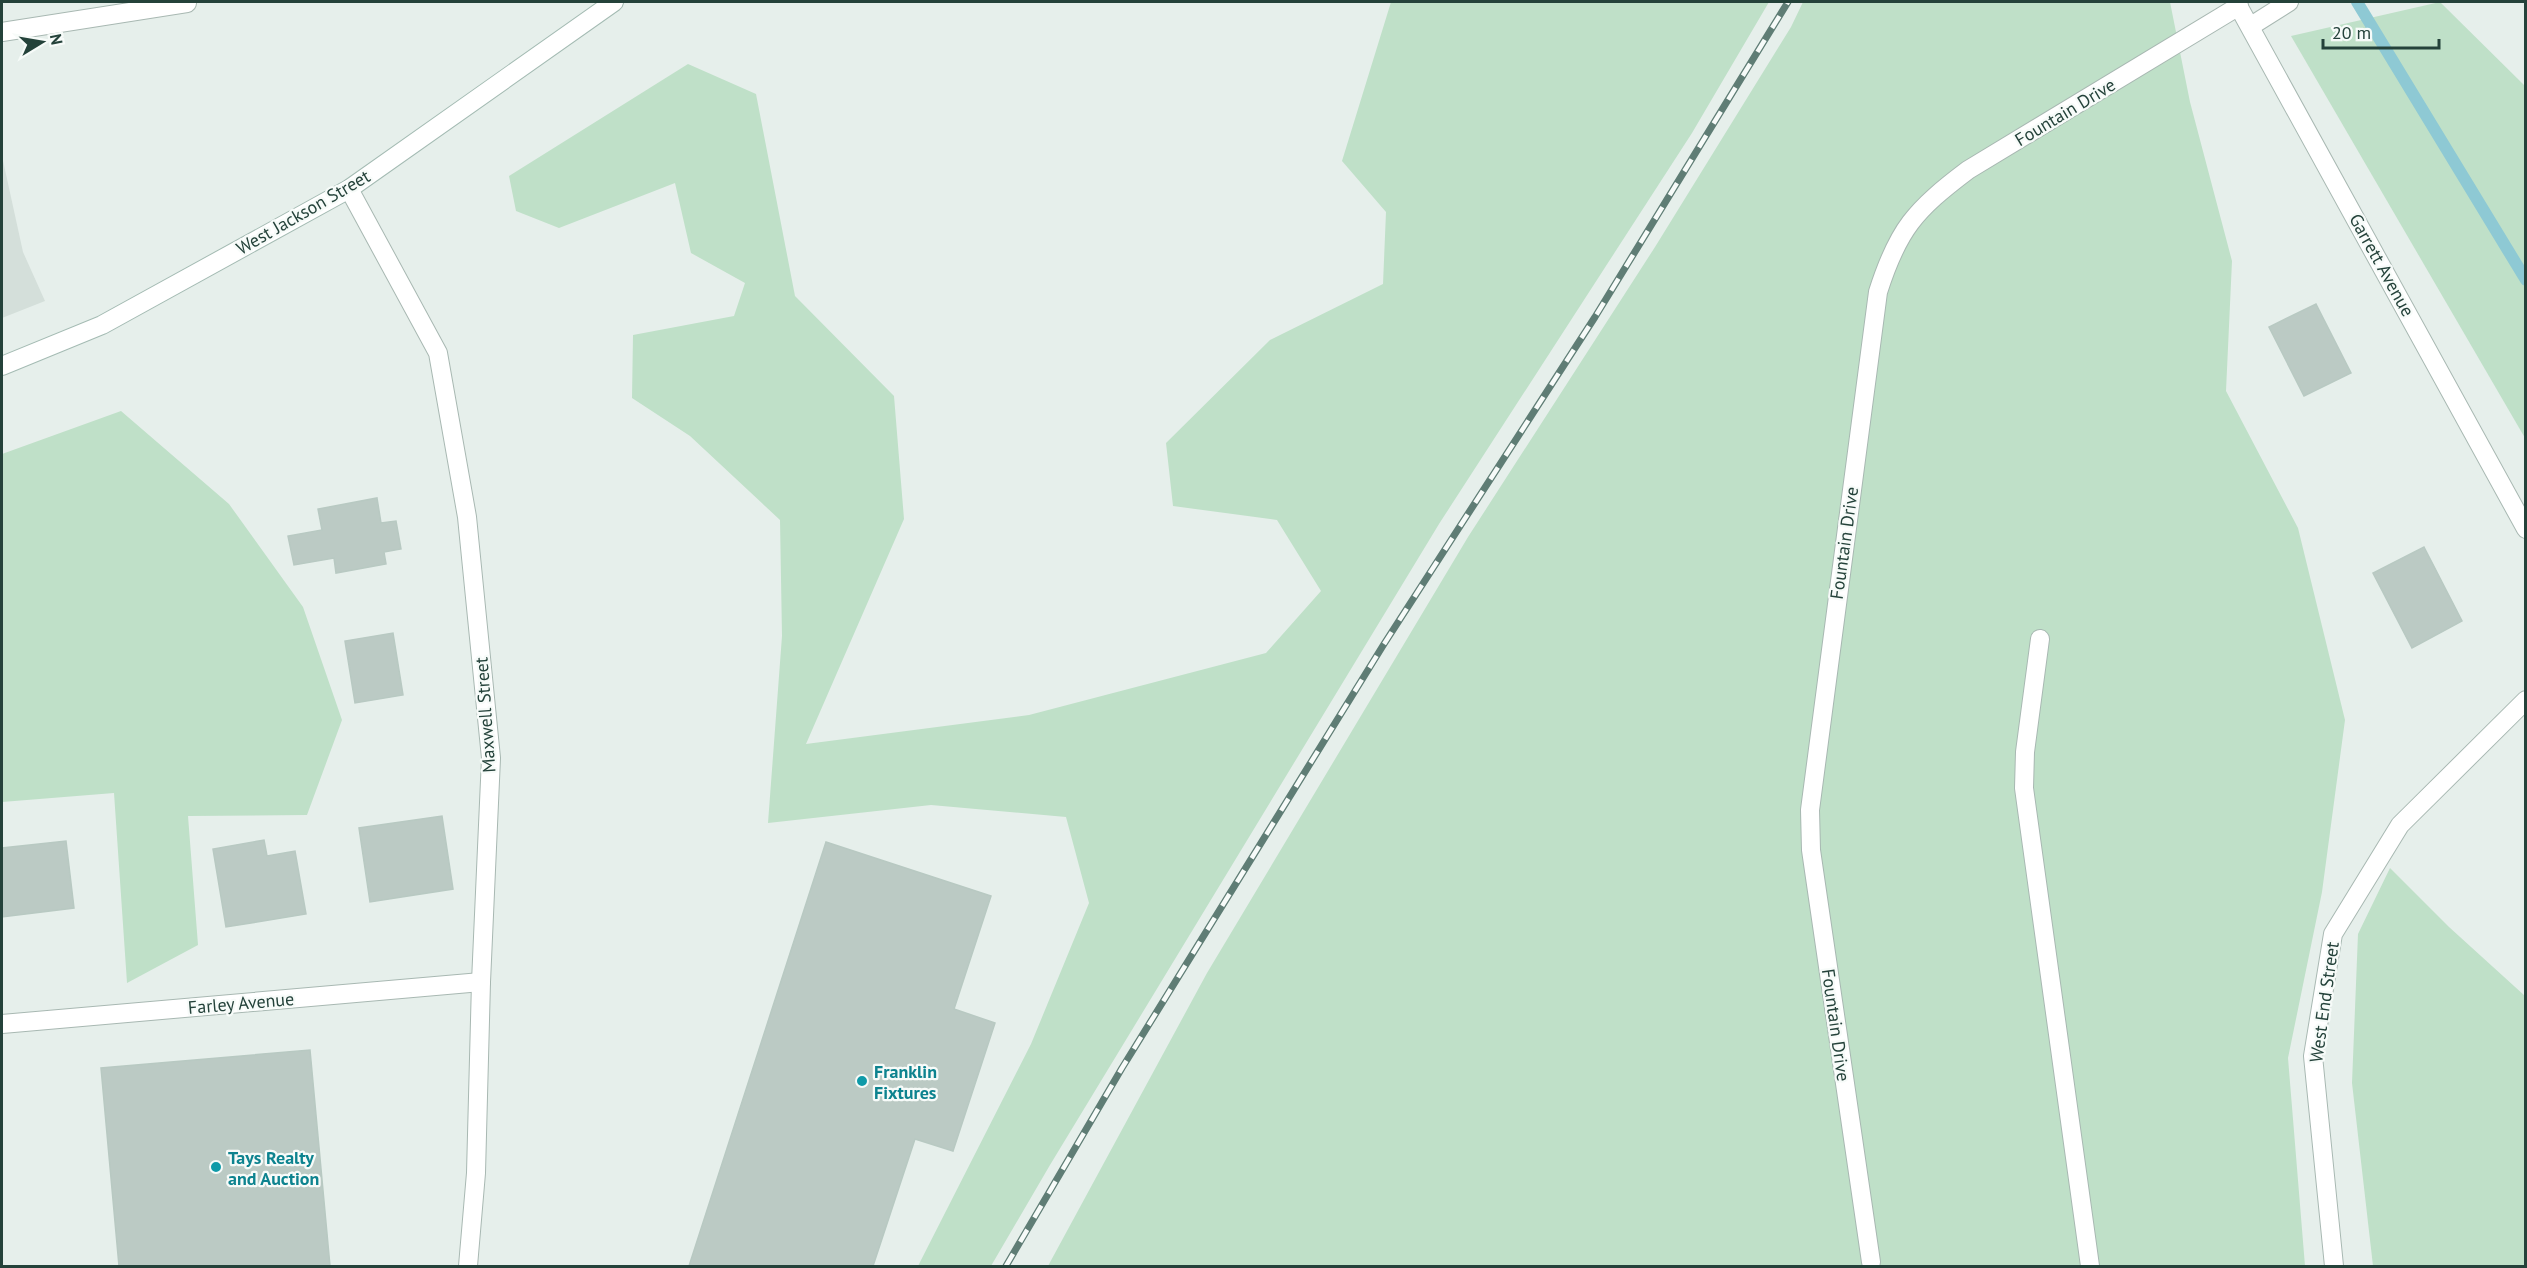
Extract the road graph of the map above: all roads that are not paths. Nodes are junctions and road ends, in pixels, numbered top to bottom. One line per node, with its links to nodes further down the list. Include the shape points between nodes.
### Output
1 (614, 2): 7 (street, West Jackson Street)
2 (2289, 2): 5 (street)
3 (187, 3): 6 (street)
4 (2238, 4): 5 (street, Garrett Avenue); 14 (street, Fountain Drive, via 1968,170 1932,197 1907,224 1890,255 1878,292 1810,810 1811,850)
5 (2252, 26): 9 (street, Garrett Avenue)
6 (2, 32)
7 (349, 189): 8 (street, West Jackson Street, via 102,325); 12 (street, Maxwell Street, via 438,353 467,518 490,758)
8 (2, 366)
9 (2526, 529)
10 (2040, 639): 16 (street, via 2024,788)
11 (2526, 700): 17 (street, West End Street, via 2400,825 2333,934 2313,1056)
12 (481, 982): 13 (street, Farley Avenue); 15 (street, Maxwell Street, via 477,1173)
13 (2, 1024)
14 (1871, 1262)
15 (468, 1266)
16 (2090, 1266)
17 (2334, 1266)

